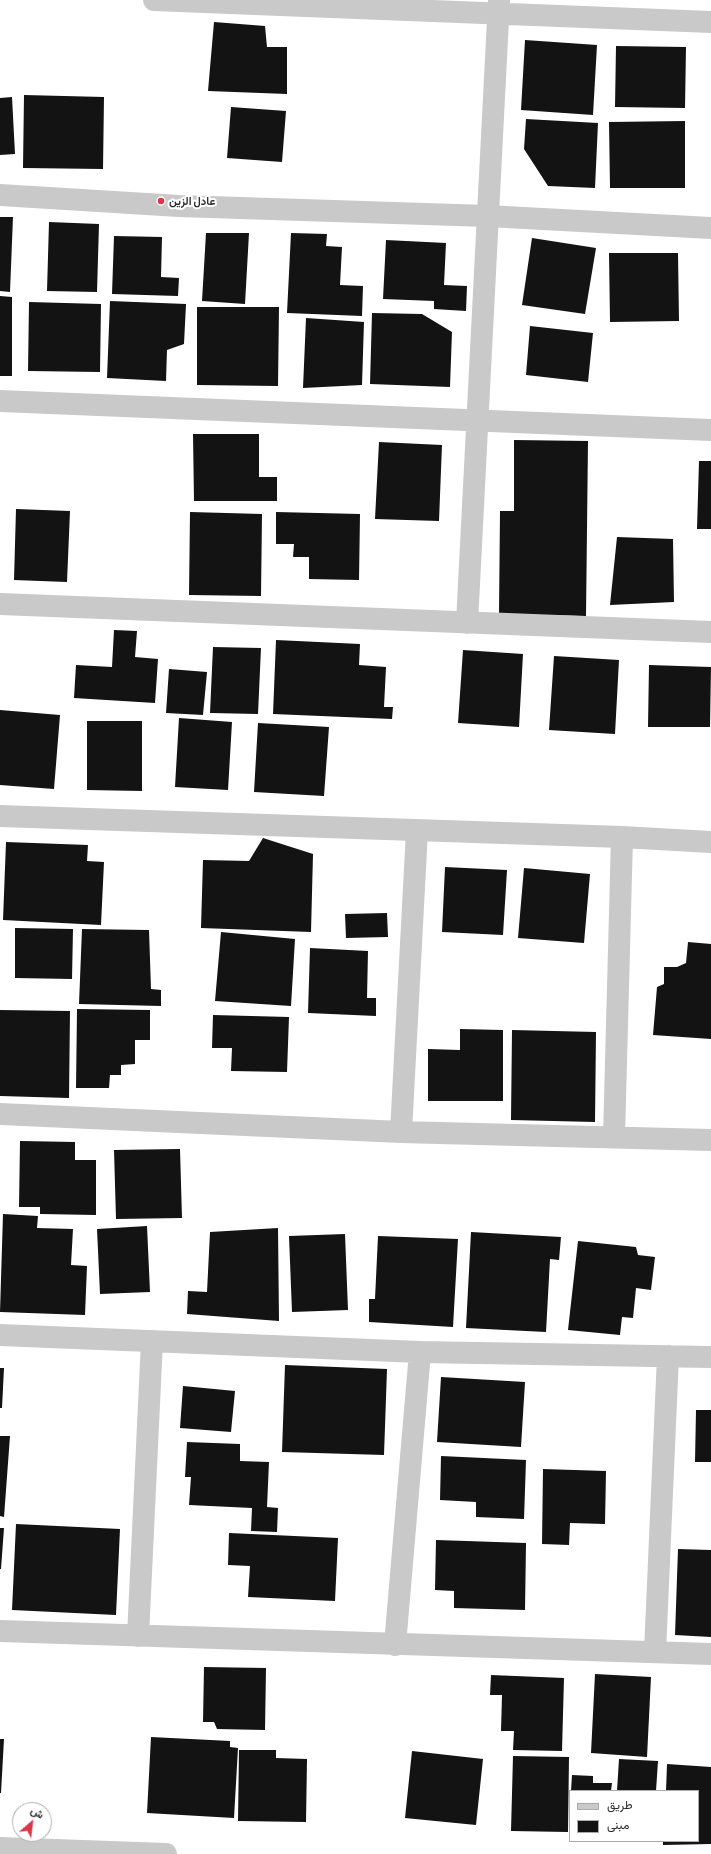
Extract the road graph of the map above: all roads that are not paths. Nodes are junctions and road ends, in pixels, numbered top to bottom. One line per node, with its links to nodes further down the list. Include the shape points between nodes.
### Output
1 (154, 0): 2 (street)
2 (499, 7): 3 (street); 5 (street)
3 (711, 22)
4 (0, 195): 5 (street, via 179,206)
5 (487, 216): 6 (street); 8 (street)
6 (711, 228)
7 (0, 401): 8 (street)
8 (477, 421): 9 (street); 11 (street)
9 (711, 430)
10 (0, 604): 11 (street)
11 (467, 623): 12 (street)
12 (711, 632)
13 (0, 816): 14 (street)
14 (417, 831): 15 (street); 18 (street)
15 (622, 837): 16 (street); 19 (street)
16 (711, 842)
17 (0, 1114): 18 (street)
18 (402, 1132): 19 (street)
19 (614, 1137): 20 (street)
20 (711, 1140)
21 (0, 1335): 22 (street)
22 (152, 1341): 23 (street); 27 (street)
23 (420, 1352): 24 (street); 28 (street)
24 (668, 1356): 25 (street); 29 (street)
25 (711, 1357)
26 (0, 1631): 27 (street)
27 (138, 1636): 28 (street)
28 (395, 1645): 29 (street)
29 (655, 1652): 30 (street)
30 (711, 1654)
31 (0, 1848): 32 (street)
32 (166, 1854)

